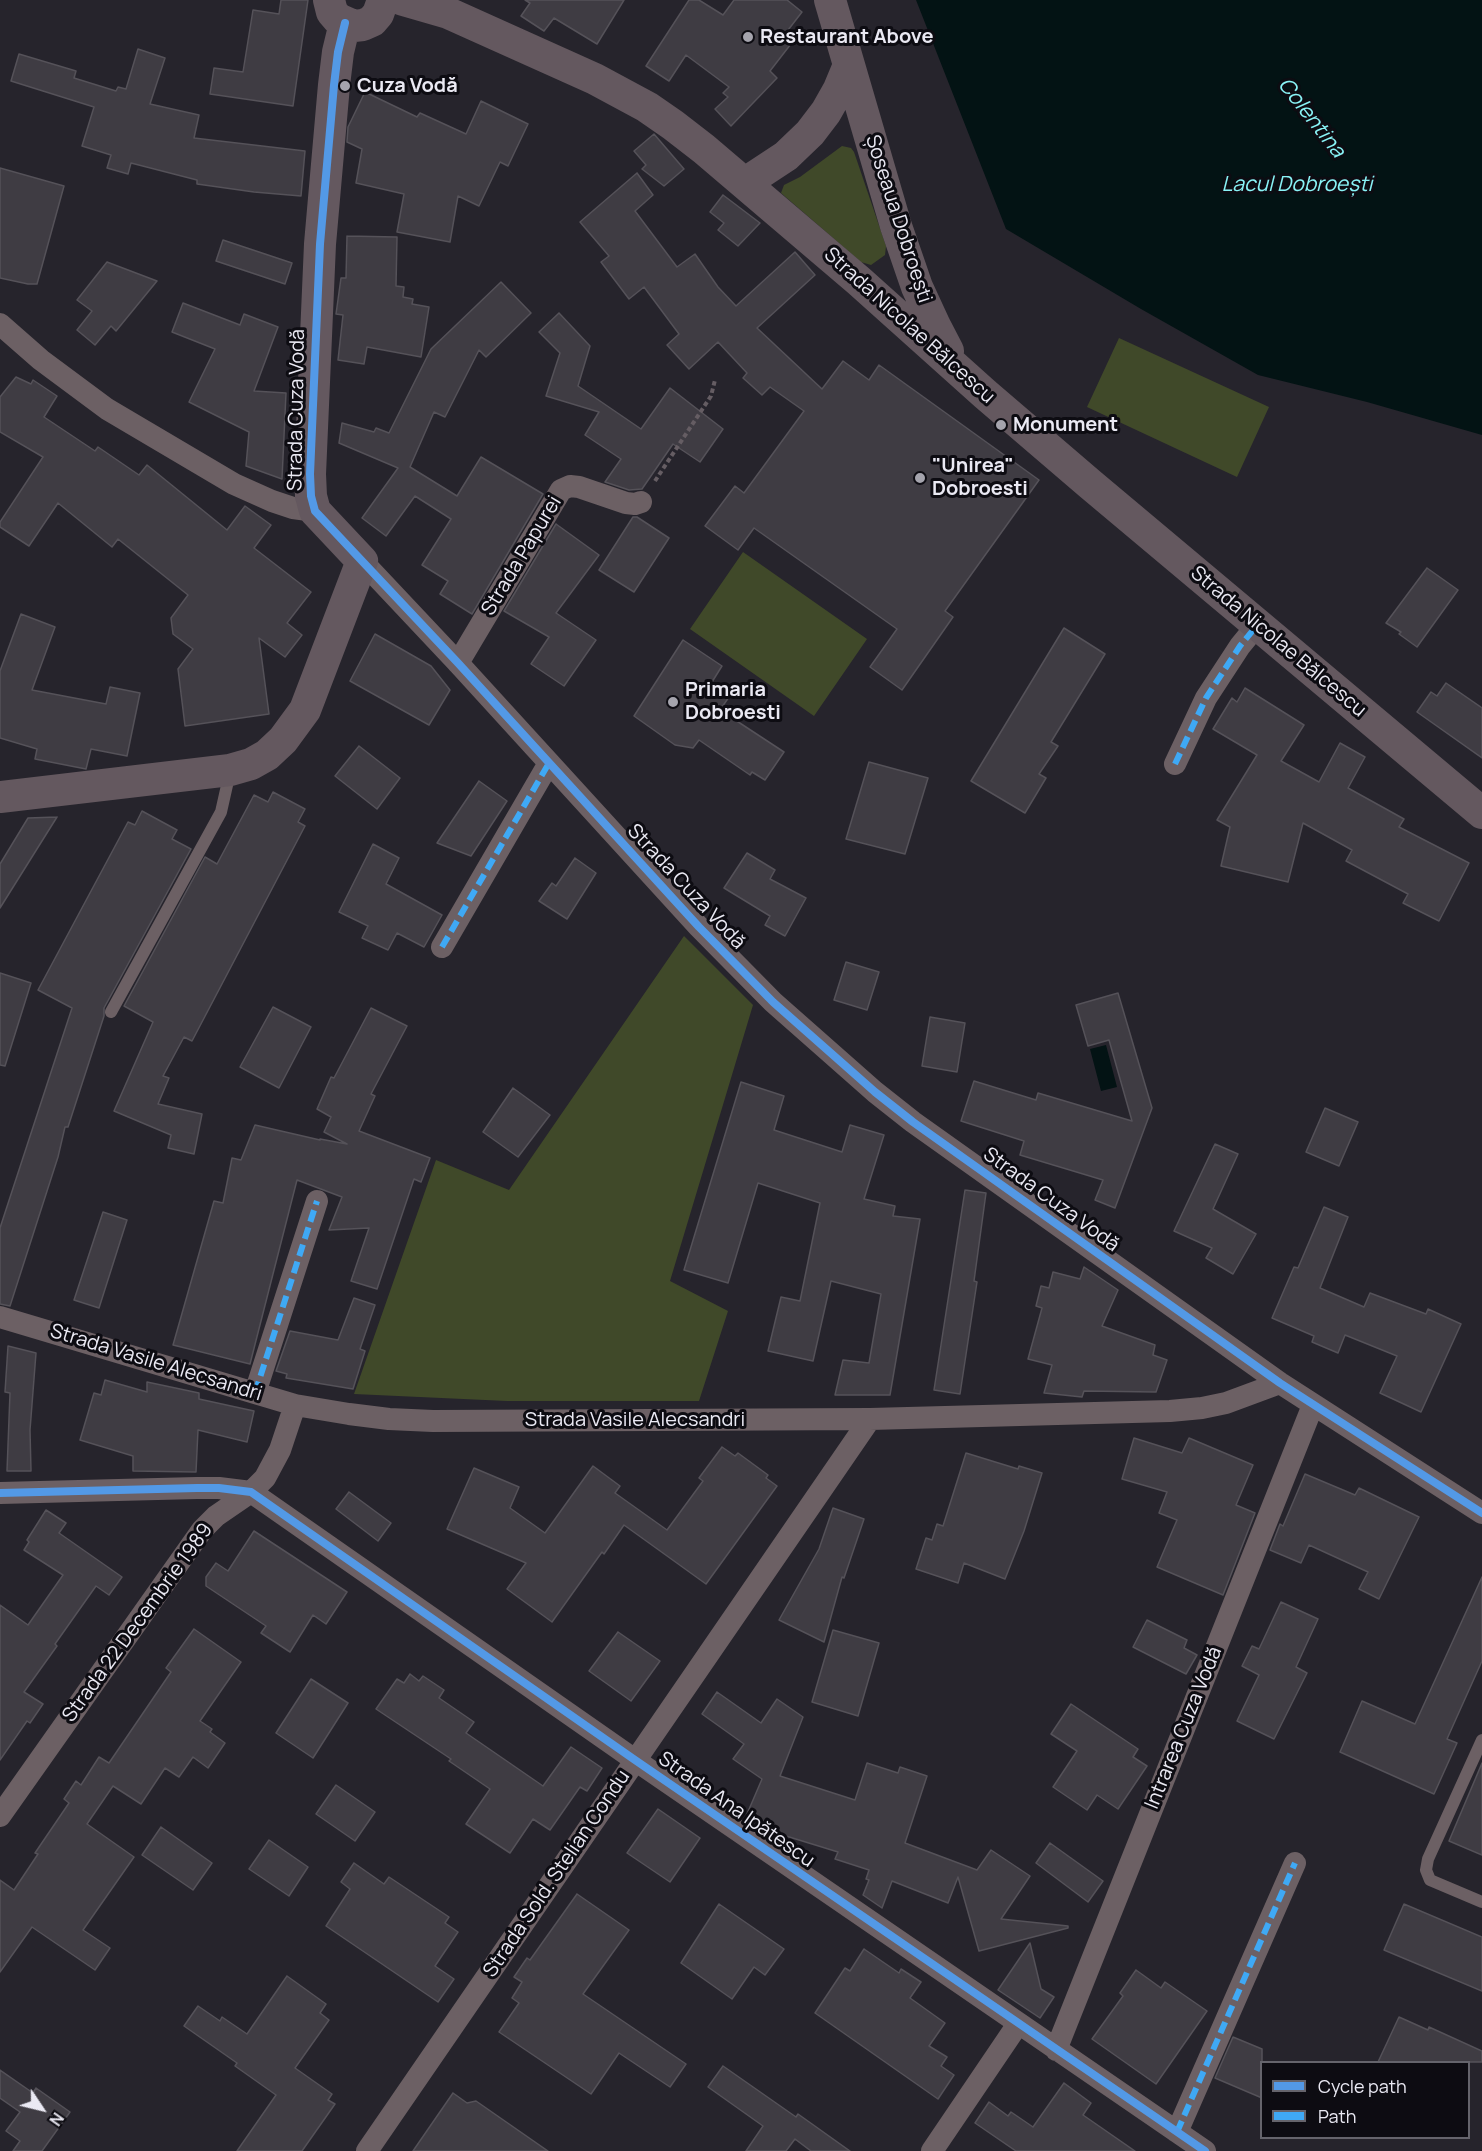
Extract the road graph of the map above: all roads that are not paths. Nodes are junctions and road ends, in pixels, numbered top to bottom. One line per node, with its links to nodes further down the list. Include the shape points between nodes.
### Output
1 (383, 0): 4 (street, via 378,14 363,25 354,26)
2 (403, 0): 6 (street, Strada Nicolae Bălcescu, via 448,13 618,90 673,125)
3 (830, 0): 5 (street, Șoseaua Dobroești)
4 (337, 12): 10 (street, Strada Cuza Vodă, via 338,52 318,280 309,474)
5 (849, 65): 6 (street, via 826,112 810,133 786,156); 8 (street, Șoseaua Dobroești, via 914,277)
6 (745, 183): 8 (street, Strada Nicolae Bălcescu)
7 (0, 324): 10 (street, via 107,409 234,484 272,501)
8 (958, 369): 12 (street, Strada Nicolae Bălcescu)
9 (641, 502): 13 (street, Strada Papurei, via 626,503 579,487 561,490)
10 (315, 511): 11 (street, Strada Cuza Vodă)
11 (362, 561): 13 (street, Strada Cuza Vodă); 16 (street, via 305,710 267,755)
12 (1258, 624): 15 (street, via 1206,698); 18 (street, Strada Nicolae Bălcescu)
13 (458, 663): 14 (street, Strada Cuza Vodă)
14 (549, 763): 19 (street); 23 (street, Strada Cuza Vodă, via 773,1002 875,1092)
15 (1175, 764)
16 (230, 770): 17 (street); 20 (lane, via 221,812)
17 (0, 797)
18 (1482, 813)
19 (442, 947)
20 (111, 1012)
21 (317, 1201): 24 (street)
22 (0, 1317): 24 (street, Strada Vasile Alecsandri)
23 (1280, 1383): 26 (street, Strada Cuza Vodă); 27 (street, Strada Vasile Alecsandri, via 1226,1403 1170,1411)
24 (255, 1393): 25 (street, Strada Vasile Alecsandri)
25 (295, 1405): 27 (street, Strada Vasile Alecsandri, via 433,1421); 28 (street, Strada 22 Decembrie 1989, via 273,1466)
26 (1313, 1405): 30 (street, Strada Cuza Vodă); 37 (street, Intrarea Cuza Vodă)
27 (870, 1419): 32 (street, Strada Sold. Stelian Condu)
28 (251, 1492): 29 (street, via 197,1488); 32 (street, Strada Ana Ipătescu); 33 (street, Strada 22 Decembrie 1989, via 202,1530)
29 (0, 1493)
30 (1482, 1513)
31 (1482, 1740): 35 (lane, via 1426,1870 1430,1880)
32 (635, 1760): 36 (street, Strada Ana Ipătescu); 39 (street, Strada Sold. Stelian Condu)
33 (0, 1816)
34 (1295, 1863): 38 (street)
35 (1482, 1902)
36 (1018, 2024): 37 (street, Strada Ana Ipătescu); 40 (street)
37 (1056, 2050): 38 (street, Strada Ana Ipătescu)
38 (1177, 2132): 41 (street, Strada Ana Ipătescu)
39 (367, 2151)
40 (932, 2151)
41 (1205, 2151)

